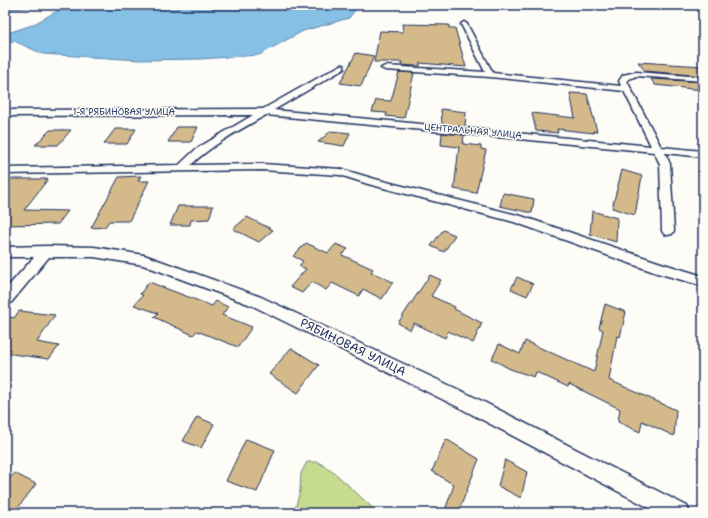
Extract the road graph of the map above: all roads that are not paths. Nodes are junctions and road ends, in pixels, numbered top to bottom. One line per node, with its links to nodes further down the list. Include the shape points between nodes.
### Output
1 (464, 24): 4 (street)
2 (341, 67): 8 (street)
3 (385, 68): 4 (street)
4 (490, 76): 6 (street)
5 (703, 79): 6 (street, via 632,75 626,76 623,81)
6 (626, 89): 10 (street)
7 (242, 111): 8 (street, ЦЕНТРАЛЬНАЯ УЛИЦА); 9 (street, 1-Я РЯБИНОВАЯ УЛИЦА)
8 (266, 112): 10 (street, ЦЕНТРАЛЬНАЯ УЛИЦА); 12 (street, via 200,151)
9 (5, 113)
10 (657, 149): 11 (street, ЦЕНТРАЛЬНАЯ УЛИЦА); 14 (street, via 665,164)
11 (703, 154)
12 (182, 168): 13 (street); 17 (street, via 262,166 341,172 517,219)
13 (5, 171)
14 (668, 231)
15 (46, 251): 16 (street, РЯБИНОВАЯ УЛИЦА); 18 (street); 19 (street, РЯБИНОВАЯ УЛИЦА, via 94,252 144,260 256,301 464,401)
16 (5, 252)
17 (703, 282)
18 (5, 300)
19 (680, 513)

